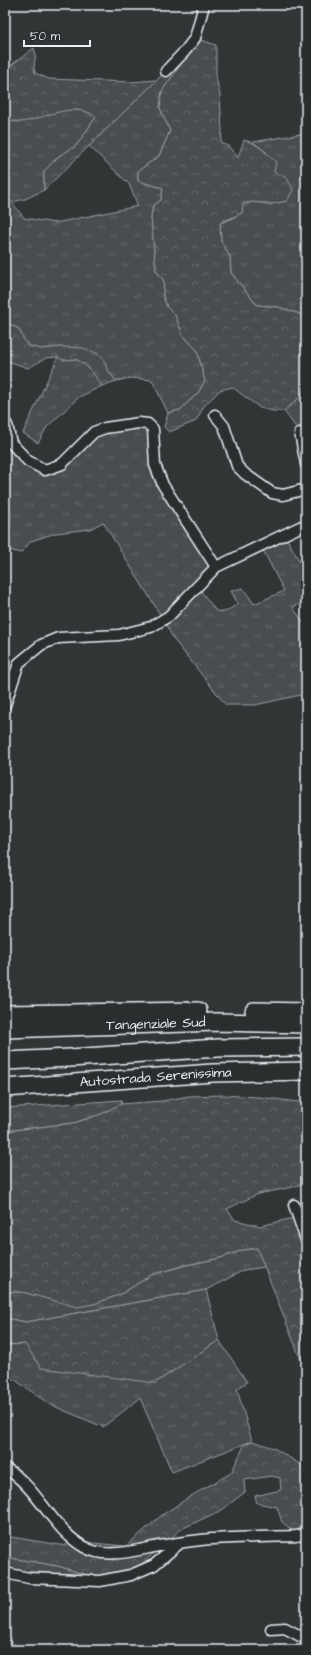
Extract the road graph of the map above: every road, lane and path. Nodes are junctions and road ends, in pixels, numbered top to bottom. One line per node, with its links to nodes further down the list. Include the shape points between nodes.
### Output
1 (204, 5): 2 (street, via 194,38 185,52)
2 (166, 71)
3 (215, 415): 7 (street, via 224,426 237,466 245,474 272,492 283,495)
4 (5, 422): 9 (street, via 11,443 28,461 45,470 62,464 94,432 105,428 148,424 153,429 155,465 163,485)
5 (300, 433): 6 (street)
6 (306, 464)
7 (306, 489)
8 (306, 524): 9 (street)
9 (216, 567): 10 (street, via 169,616 151,627 119,634 58,638 41,645 19,663)
10 (5, 705)
11 (306, 1012): 12 (highway, Tangenziale Sud, via 218,1010)
12 (5, 1014)
13 (306, 1024): 14 (highway, Tangenziale Sud, via 217,1022)
14 (5, 1029)
15 (306, 1047): 16 (highway, Autostrada Serenissima, via 218,1048)
16 (5, 1061)
17 (306, 1071): 18 (highway, Autostrada Serenissima, via 213,1073)
18 (5, 1088)
19 (294, 1205): 20 (street)
20 (306, 1240)
21 (5, 1468): 23 (street, via 29,1488 69,1537 86,1549 120,1553)
22 (306, 1534): 23 (street)
23 (180, 1543): 24 (street, via 154,1564 131,1575 100,1581 29,1578)
24 (5, 1573)
25 (271, 1629): 26 (street, via 285,1628)
26 (306, 1638)

